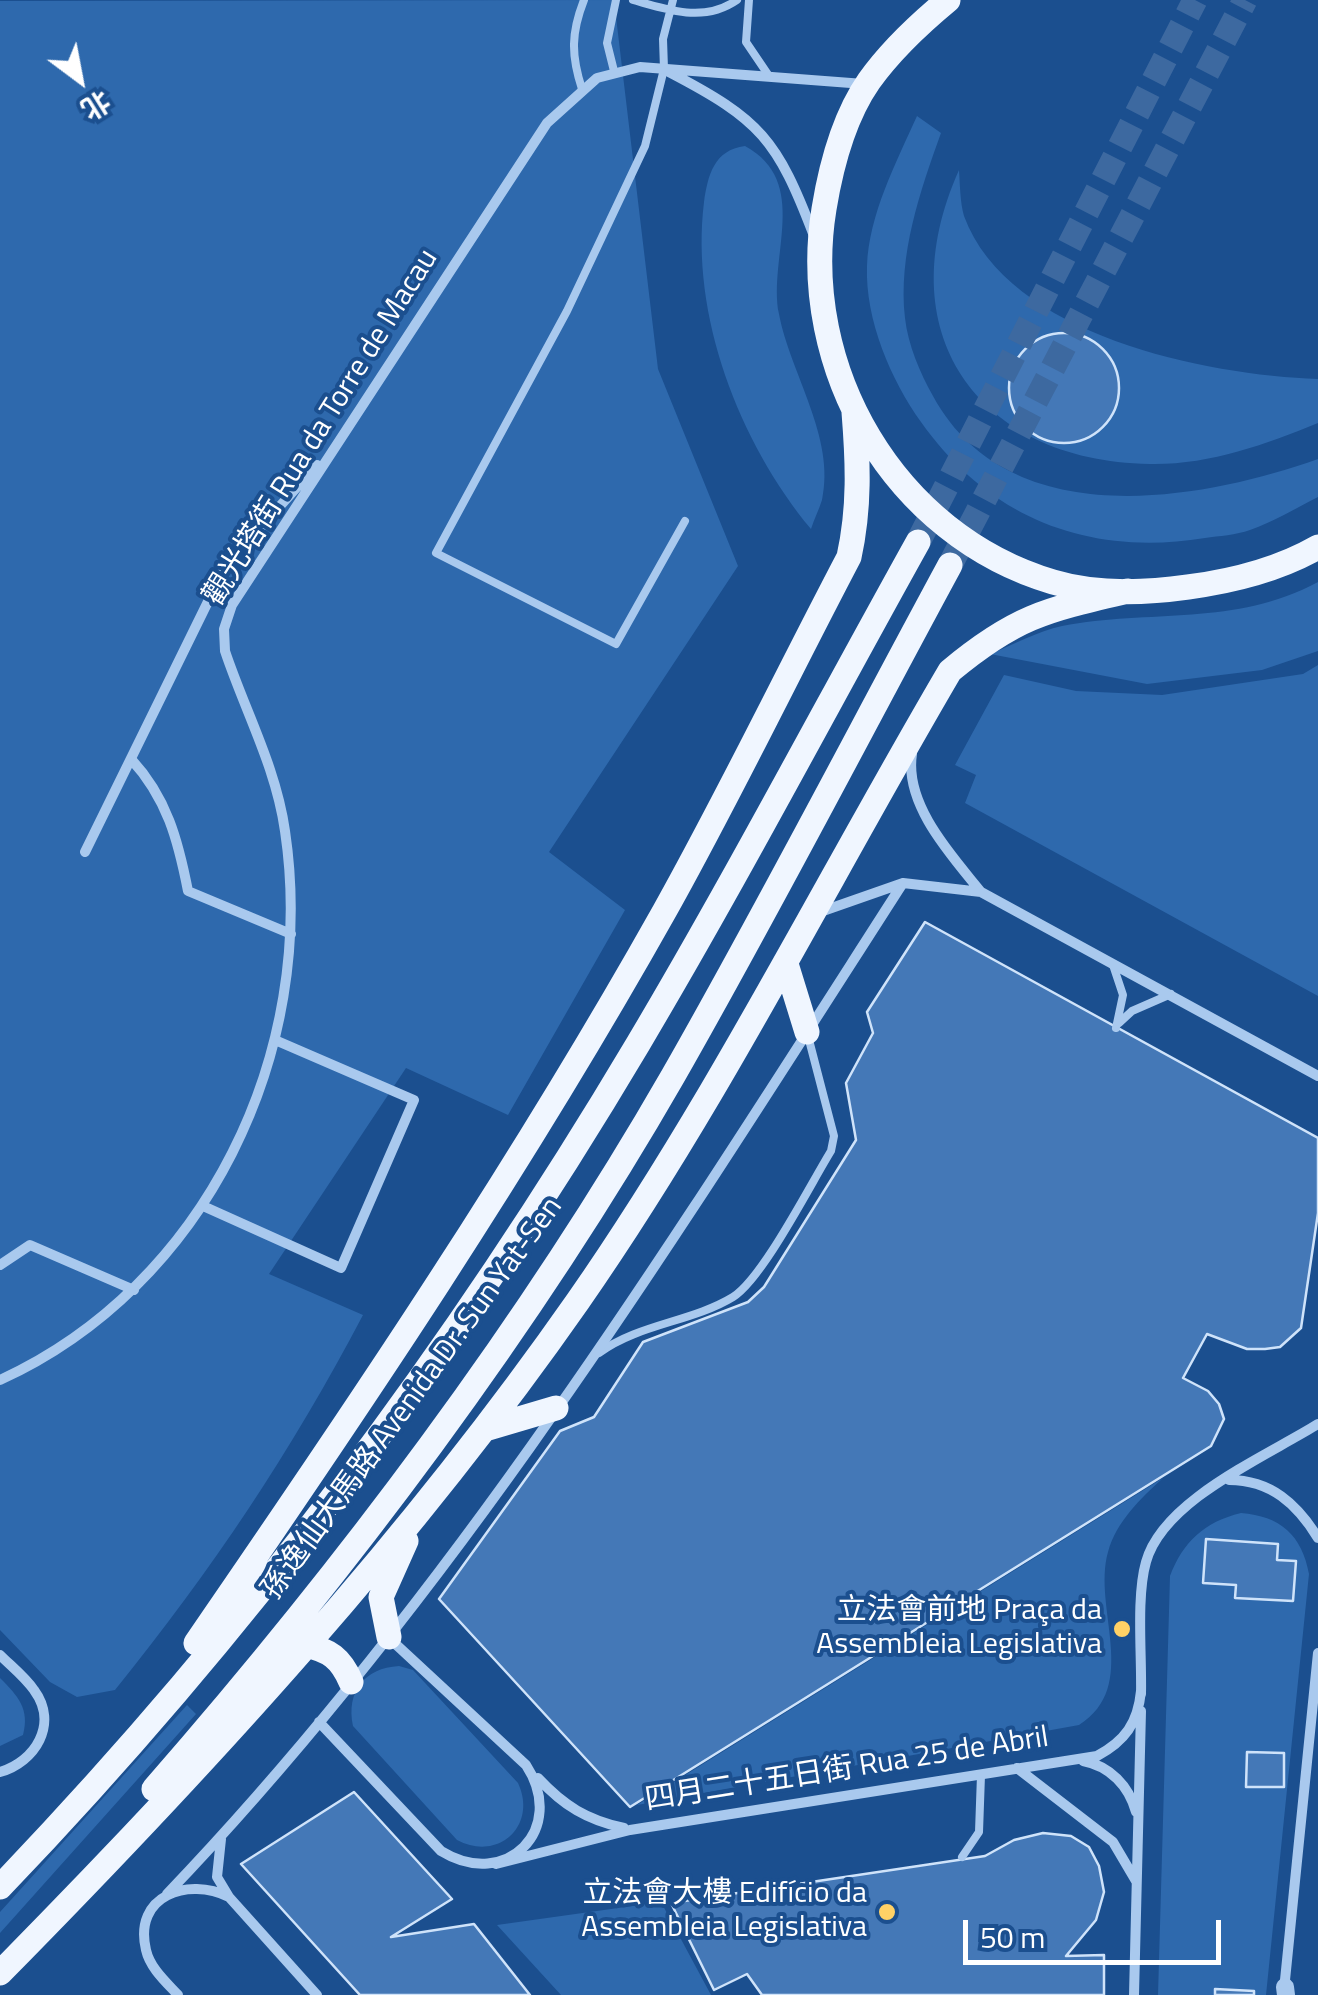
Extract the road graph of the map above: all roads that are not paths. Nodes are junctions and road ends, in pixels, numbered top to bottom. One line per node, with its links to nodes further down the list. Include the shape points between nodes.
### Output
1 (584, 0): 13 (lane, via 572,29 572,60)
2 (616, 0): 10 (lane, via 607,42)
3 (633, 0): 8 (lane)
4 (672, 0): 8 (lane)
5 (737, 0): 8 (lane, via 714,12)
6 (749, 0): 11 (lane, via 746,42)
7 (948, 0): 12 (main road)
8 (668, 10): 9 (lane)
9 (664, 69): 10 (street); 11 (street); 14 (street, via 756,124 792,180); 17 (lane, via 646,146 436,553 616,644)
10 (614, 71): 13 (street, 觀光塔街 Rua da Torre de Macau)
11 (769, 76): 12 (street)
12 (867, 85): 14 (main road, via 838,151)
13 (582, 89): 16 (street, 觀光塔街 Rua da Torre de Macau, via 547,123)
14 (818, 246): 15 (main road, via 825,332)
15 (854, 412): 21 (main road, via 904,488 940,522 1052,582); 60 (main road, via 859,479 849,557 664,912 370,1392)
16 (340, 439): 23 (street, via 225,567); 28 (street, 觀光塔街 Rua da Torre de Macau, via 232,604 224,629 225,651 261,738 285,828)
17 (685, 521)
18 (918, 542): 60 (main road, 孫逸仙大馬路 Avenida Dr. Sun Yat-Sen, via 639,1042 459,1324 316,1521)
19 (1313, 551): 21 (main road, via 1249,576)
20 (950, 564): 70 (main road, 孫逸仙大馬路 Avenida Dr. Sun Yat-Sen, via 672,1077 500,1345 186,1753)
21 (1128, 592): 22 (main road, via 1050,609 997,632 950,672)
22 (916, 729): 26 (street, via 910,762 916,791 931,824); 27 (main road)
23 (131, 759): 24 (street); 28 (street, via 163,801 188,891)
24 (85, 852)
25 (903, 883): 26 (street); 27 (street); 32 (street)
26 (982, 892): 29 (street)
27 (814, 916): 30 (main road)
28 (291, 934): 33 (street, 觀光塔街 Rua da Torre de Macau)
29 (1112, 962): 31 (street); 31 (lane, via 1123,995 1116,1028 1132,1011)
30 (786, 964): 32 (main road); 42 (main road, via 689,1133)
31 (1171, 994): 34 (street)
32 (808, 1032): 38 (street); 38 (lane, via 834,1136 831,1151 756,1273 733,1296 616,1342)
33 (275, 1040): 35 (street, 觀光塔街 Rua da Torre de Macau, via 245,1129); 35 (street, via 414,1100 341,1268)
34 (1318, 1076)
35 (203, 1206): 37 (street, 觀光塔街 Rua da Torre de Macau)
36 (0, 1264): 37 (street, via 30,1245)
37 (134, 1290): 39 (street, 觀光塔街 Rua da Torre de Macau, via 91,1326)
38 (588, 1363): 40 (street)
39 (0, 1380)
40 (556, 1408): 42 (main road); 46 (street)
41 (1318, 1424): 43 (street)
42 (485, 1428): 44 (main road)
43 (1228, 1480): 45 (street, via 1276,1491 1301,1511); 51 (street, via 1174,1513 1155,1536 1144,1565)
44 (435, 1489): 46 (main road, via 386,1581 381,1597); 47 (main road)
45 (1318, 1538)
46 (388, 1637): 50 (street); 55 (street, 四月二十五日街 Rua 25 de Abril)
47 (305, 1645): 50 (main road, via 338,1659); 71 (main road, via 138,1834)
48 (1318, 1653): 59 (street)
49 (0, 1655): 57 (street, via 36,1691 44,1723 32,1754)
50 (350, 1682): 52 (street)
51 (1142, 1691): 54 (street, 四月二十五日街 Rua 25 de Abril, via 1139,1712 1115,1746); 61 (street)
52 (319, 1722): 63 (street); 65 (street, via 441,1851 476,1866)
53 (1318, 1755): 59 (street)
54 (1072, 1760): 56 (street, 四月二十五日街 Rua 25 de Abril); 61 (street, 四月二十五日街 Rua 25 de Abril, via 1093,1763 1123,1784)
55 (526, 1765): 62 (street, 四月二十五日街 Rua 25 de Abril, via 560,1802 592,1821); 65 (street, via 539,1792 539,1822 522,1848)
56 (1018, 1768): 58 (street, 四月二十五日街 Rua 25 de Abril); 66 (street, via 1113,1842)
57 (0, 1772)
58 (980, 1775): 62 (street, 四月二十五日街 Rua 25 de Abril); 64 (lane, via 979,1832)
59 (1306, 1782): 72 (street)
60 (96, 1786): 67 (main road, 孫逸仙大馬路 Avenida Dr. Sun Yat-Sen)
61 (1138, 1828): 66 (street)
62 (630, 1830): 65 (street, 四月二十五日街 Rua 25 de Abril)
63 (222, 1838): 68 (street); 69 (street, via 217,1877)
64 (962, 1857)
65 (496, 1864)
66 (1137, 1882): 75 (street)
67 (0, 1887)
68 (168, 1894): 69 (street, via 188,1886); 73 (street, via 144,1930 146,1952)
69 (229, 1897): 74 (street)
70 (0, 1957)
71 (0, 1973)
72 (1285, 1992)
73 (178, 1995)
74 (317, 1995)
75 (1134, 1995)

